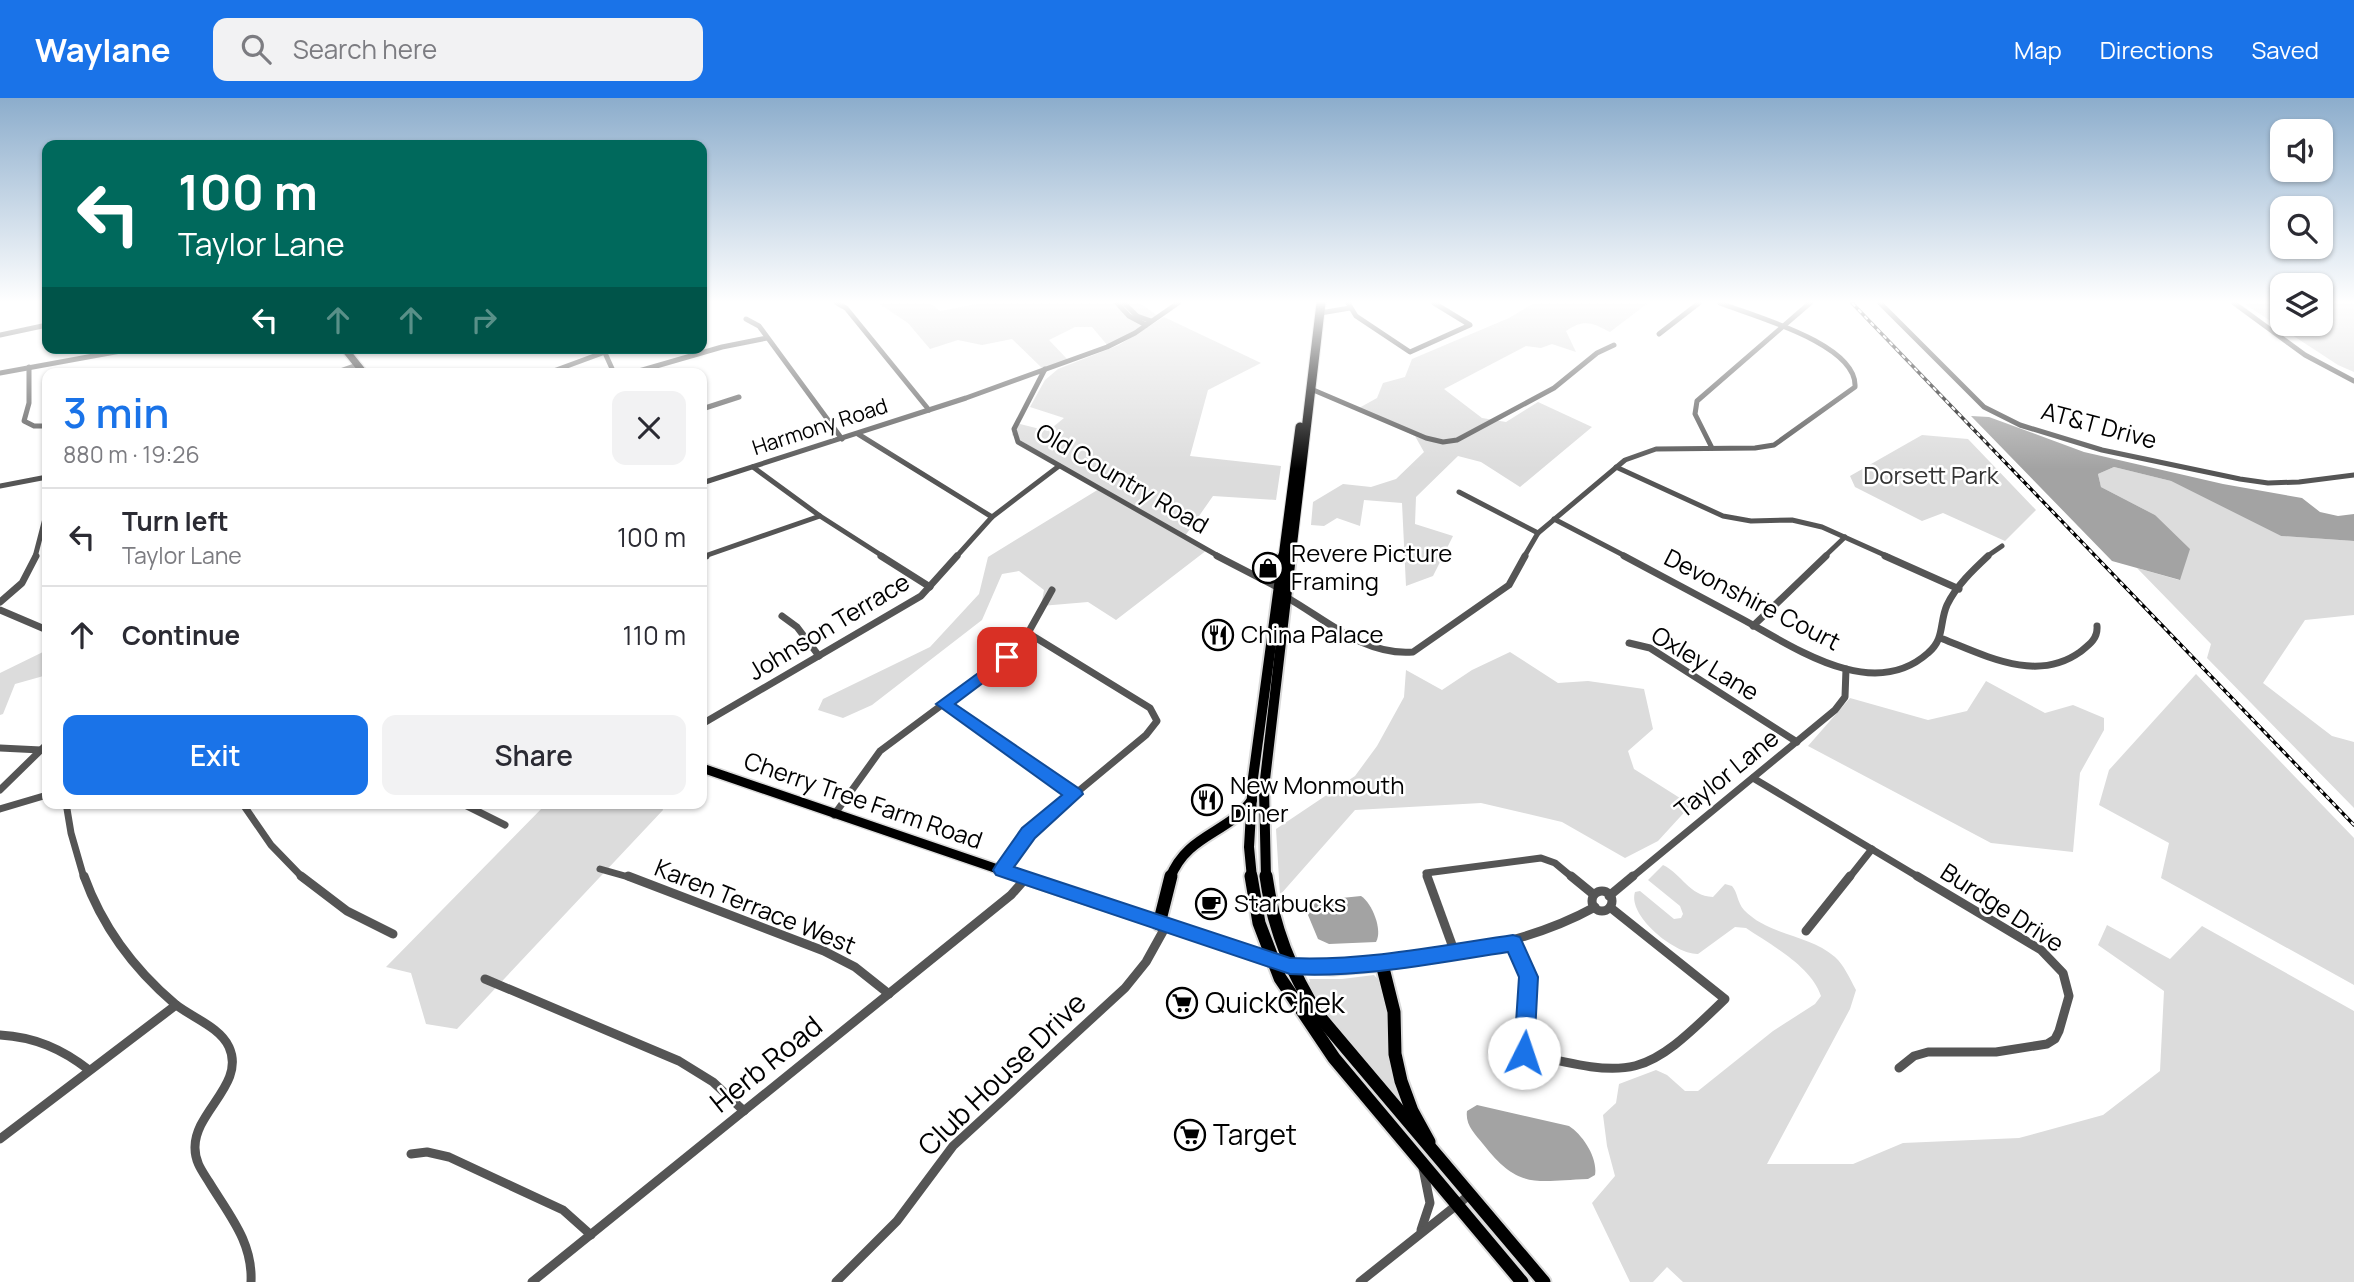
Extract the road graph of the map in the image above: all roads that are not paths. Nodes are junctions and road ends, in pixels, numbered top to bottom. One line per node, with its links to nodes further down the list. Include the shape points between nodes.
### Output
1 (97, 358): 16 (street)
2 (351, 358): 15 (main road)
3 (589, 358): 19 (street)
4 (683, 358): 20 (street)
5 (782, 358): 30 (street)
6 (887, 358): 27 (street)
7 (1074, 358): 21 (street, Harmony Road)
8 (1310, 358): 51 (highway)
9 (1313, 358): 24 (highway)
10 (1590, 358): 24 (street, via 1544,393 1446,443)
11 (1747, 358): 31 (street, via 1697,401 1695,414)
12 (1840, 358): 31 (street, Old Country Road, via 1854,373 1856,384 1780,442 1755,448)
13 (1935, 358): 35 (street, AT&T Drive, via 1984,407 2021,425 2102,450 2240,480 2291,483)
14 (2311, 358): 23 (street)
15 (356, 365): 17 (street); 18 (main road)
16 (29, 367): 22 (street); 28 (street, via 28,406 23,418 29,425)
17 (348, 368)
18 (359, 368)
19 (562, 368)
20 (649, 368)
21 (1045, 369): 27 (street, Harmony Road); 32 (street, Old Country Road, via 1013,433 1020,443)
22 (0, 373)
23 (2354, 381)
24 (1311, 389): 51 (highway)
25 (739, 397): 26 (street)
26 (707, 407)
27 (929, 410): 29 (street, Harmony Road)
28 (42, 426)
29 (858, 434): 30 (street, Harmony Road); 41 (street)
30 (842, 439): 33 (street, Harmony Road)
31 (1712, 448): 34 (street, Old Country Road, via 1648,451)
32 (1059, 466): 41 (street, Johnson Terrace); 51 (street, Old Country Road)
33 (753, 467): 37 (street, Harmony Road); 40 (street)
34 (1616, 467): 42 (street, Old Country Road); 45 (street, via 1723,516 1751,522 1800,521)
35 (2354, 475)
36 (42, 478): 38 (street)
37 (707, 481)
38 (0, 486)
39 (1459, 492): 44 (street)
40 (820, 516): 47 (street); 48 (street)
41 (992, 517): 48 (street, Johnson Terrace)
42 (1554, 519): 44 (street, Old Country Road); 55 (street, Devonshire Court)
43 (42, 530): 52 (street, via 30,575)
44 (1538, 533): 51 (street, Old Country Road, via 1509,585 1413,652 1378,650)
45 (1845, 537): 49 (street); 55 (street)
46 (2002, 546): 49 (street, via 1989,553)
47 (707, 554)
48 (930, 587): 61 (street, Johnson Terrace)
49 (1959, 589): 59 (street, via 1946,609)
50 (1052, 590): 58 (street)
51 (1283, 593): 74 (highway); 96 (highway, via 1262,828 1266,888)
52 (0, 602)
53 (0, 610): 57 (street)
54 (782, 616): 61 (street, via 797,627)
55 (1753, 626): 62 (street, Devonshire Court)
56 (2097, 626): 59 (street, via 2096,638 2077,656 2048,667 2008,663)
57 (42, 628)
58 (1028, 633): 63 (street, via 1007,657); 72 (street, via 1156,716 1153,730)
59 (1943, 639): 62 (street, Devonshire Court, via 1906,667)
60 (1629, 643): 65 (street, Oxley Lane, via 1650,648)
61 (819, 656): 64 (street, Johnson Terrace)
62 (1846, 669): 65 (street, Taylor Lane, via 1847,690 1842,702)
63 (944, 704): 72 (street); 79 (street, via 880,751)
64 (707, 721)
65 (1797, 742): 70 (street, Taylor Lane)
66 (42, 747): 67 (street)
67 (0, 748)
68 (42, 749): 71 (street)
69 (707, 770): 79 (main road, Cherry Tree Farm Road)
70 (1753, 778): 81 (street, Burdge Drive); 86 (street, Taylor Lane)
71 (0, 790)
72 (1074, 794): 83 (street, via 1028,833)
73 (42, 797): 75 (street)
74 (1253, 798): 89 (highway, via 1239,816 1182,854 1173,870); 94 (highway, via 1252,883)
75 (0, 809)
76 (67, 809): 99 (street, via 79,867 98,911 123,951)
77 (246, 809): 91 (street, via 271,846 312,886)
78 (473, 809): 80 (street)
79 (834, 815): 83 (main road, Cherry Tree Farm Road)
80 (505, 825)
81 (1871, 849): 90 (street); 101 (street, Burdge Drive, via 2041,950 2060,969 2069,993 2059,1031 2049,1045 2032,1050 1928,1052)
82 (600, 869): 98 (street, Karen Terrace West, via 824,951 855,967)
83 (1002, 870): 84 (main road, Cherry Tree Farm Road)
84 (1026, 878): 89 (main road, Cherry Tree Farm Road); 98 (street, Herb Road)
85 (1593, 894): 86 (street); 87 (street); 93 (street, via 1555,863 1541,858 1426,873)
86 (1609, 896): 88 (street, via 1614,904)
87 (1595, 907): 88 (street); 92 (street, via 1560,927)
88 (1611, 908): 92 (street, via 1725,999 1670,1050 1643,1065 1606,1070 1524,1053 1529,977)
89 (1163, 925): 94 (main road, Cherry Tree Farm Road); 113 (street, Club House Drive, via 1146,962 1125,988 953,1146 897,1221)
90 (1806, 931)
91 (393, 934)
92 (1513, 943): 93 (street)
93 (1455, 953): 95 (street)
94 (1272, 961): 96 (main road, Cherry Tree Farm Road); 106 (highway, via 1305,1019)
95 (1382, 964): 96 (highway); 107 (highway, via 1394,1012 1401,1081 1412,1111)
96 (1290, 966): 107 (highway, via 1328,1027)
97 (485, 979): 103 (street, via 680,1061 713,1082)
98 (889, 994): 103 (street, Herb Road)
99 (176, 1004): 102 (street); 111 (street, via 223,1039 232,1055 227,1082 201,1121 193,1148 197,1163 250,1253)
100 (0, 1035): 102 (street, via 46,1041)
101 (1899, 1068)
102 (89, 1070): 104 (street)
103 (744, 1111): 109 (street, Herb Road)
104 (0, 1139)
105 (411, 1154): 109 (street, via 449,1157 563,1210)
106 (1422, 1164): 108 (highway); 110 (street, via 1430,1203)
107 (1443, 1165): 108 (highway)
108 (1462, 1200): 110 (street); 115 (highway); 116 (highway)
109 (591, 1235): 112 (street, Herb Road)
110 (1418, 1236): 114 (street)
111 (251, 1282)
112 (532, 1282)
113 (836, 1282)
114 (1360, 1282)
115 (1522, 1282)
116 (1544, 1282)

